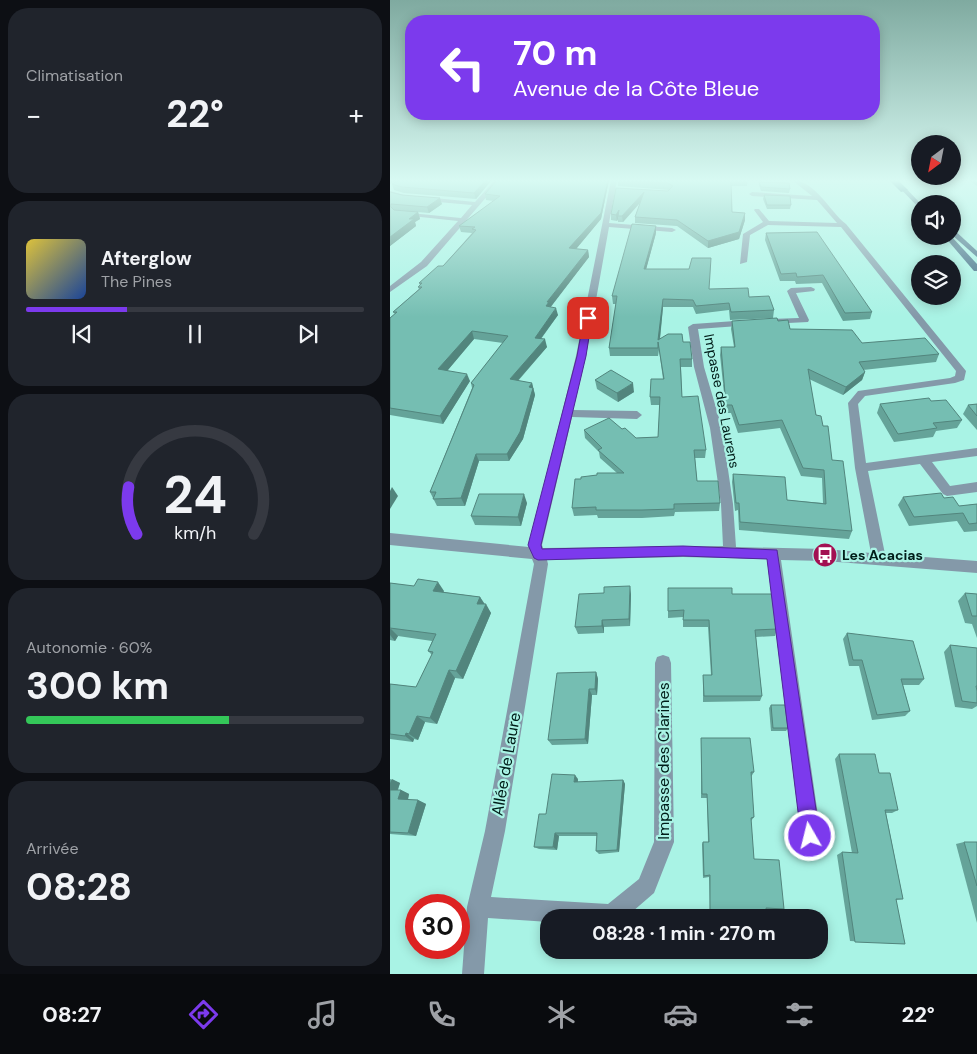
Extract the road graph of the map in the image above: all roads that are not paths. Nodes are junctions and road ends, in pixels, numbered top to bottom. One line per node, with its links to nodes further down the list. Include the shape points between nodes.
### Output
1 (459, 225): 13 (street, via 424,264)
2 (606, 225): 14 (street, Allée de Laure)
3 (612, 225): 6 (street)
4 (763, 225): 10 (street, via 747,234)
5 (844, 225): 19 (street, via 961,371 960,378 951,382 862,393 856,398 853,404)
6 (672, 230)
7 (961, 239): 9 (main road)
8 (955, 245): 11 (main road)
9 (977, 255)
10 (743, 262)
11 (977, 269)
12 (810, 289): 22 (street, Impasse des Laurens, via 791,291 805,320 693,327 699,367 716,428)
13 (390, 290)
14 (567, 413): 15 (street); 23 (street, Allée de Laure, via 535,545)
15 (637, 415)
16 (973, 453): 17 (street); 18 (street)
17 (923, 460): 19 (street); 20 (street, via 947,491)
18 (977, 465)
19 (860, 468): 25 (street)
20 (977, 487)
21 (390, 539): 23 (street)
22 (730, 553): 23 (street); 24 (street)
23 (538, 554): 29 (street, Allée de Laure, via 541,564 495,831)
24 (773, 554): 25 (street); 28 (street)
25 (879, 559): 26 (street)
26 (977, 567)
27 (663, 663): 29 (street, Impasse des Clarines, via 664,842 648,886 612,915)
28 (810, 836)
29 (478, 907): 30 (street, Allée de Laure)
30 (473, 974)

